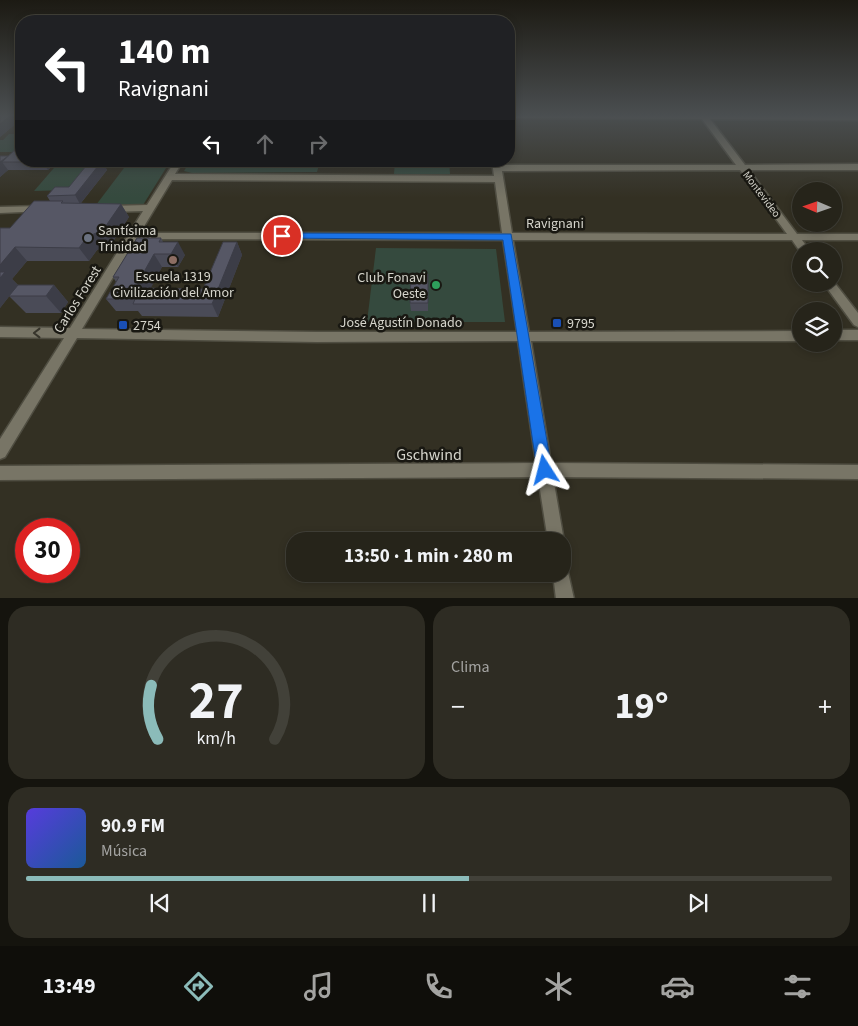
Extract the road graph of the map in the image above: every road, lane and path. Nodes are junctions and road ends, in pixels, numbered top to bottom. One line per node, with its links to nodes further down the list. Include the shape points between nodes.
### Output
1 (722, 142): 3 (street, Montevideo)
2 (175, 167): 6 (street, Carlos Forest)
3 (742, 168): 4 (street); 5 (street); 13 (street, Montevideo)
4 (858, 168)
5 (497, 169): 6 (street); 12 (street)
6 (169, 177): 7 (street, Carlos Forest)
7 (150, 208): 9 (street); 11 (street, Carlos Forest)
8 (50, 209): 10 (street)
9 (100, 209)
10 (0, 210)
11 (133, 236): 12 (street, Ravignani); 19 (street, Carlos Forest)
12 (508, 236): 13 (street, Ravignani); 21 (street)
13 (794, 236): 14 (street, Ravignani); 15 (street, Montevideo)
14 (858, 236)
15 (798, 242)
16 (835, 292): 17 (street)
17 (858, 322)
18 (0, 332): 19 (street, José Agustín Donado, one-way to 18)
19 (73, 333): 21 (street, José Agustín Donado); 24 (street, Carlos Forest)
20 (858, 335): 23 (street)
21 (524, 336): 22 (street, José Agustín Donado); 25 (street)
22 (792, 336)
23 (842, 336)
24 (0, 452)
25 (545, 470): 26 (street, Gschwind); 27 (street, Gschwind); 28 (street)
26 (858, 472)
27 (0, 474)
28 (555, 532)
29 (562, 582): 30 (street)
30 (565, 598)

